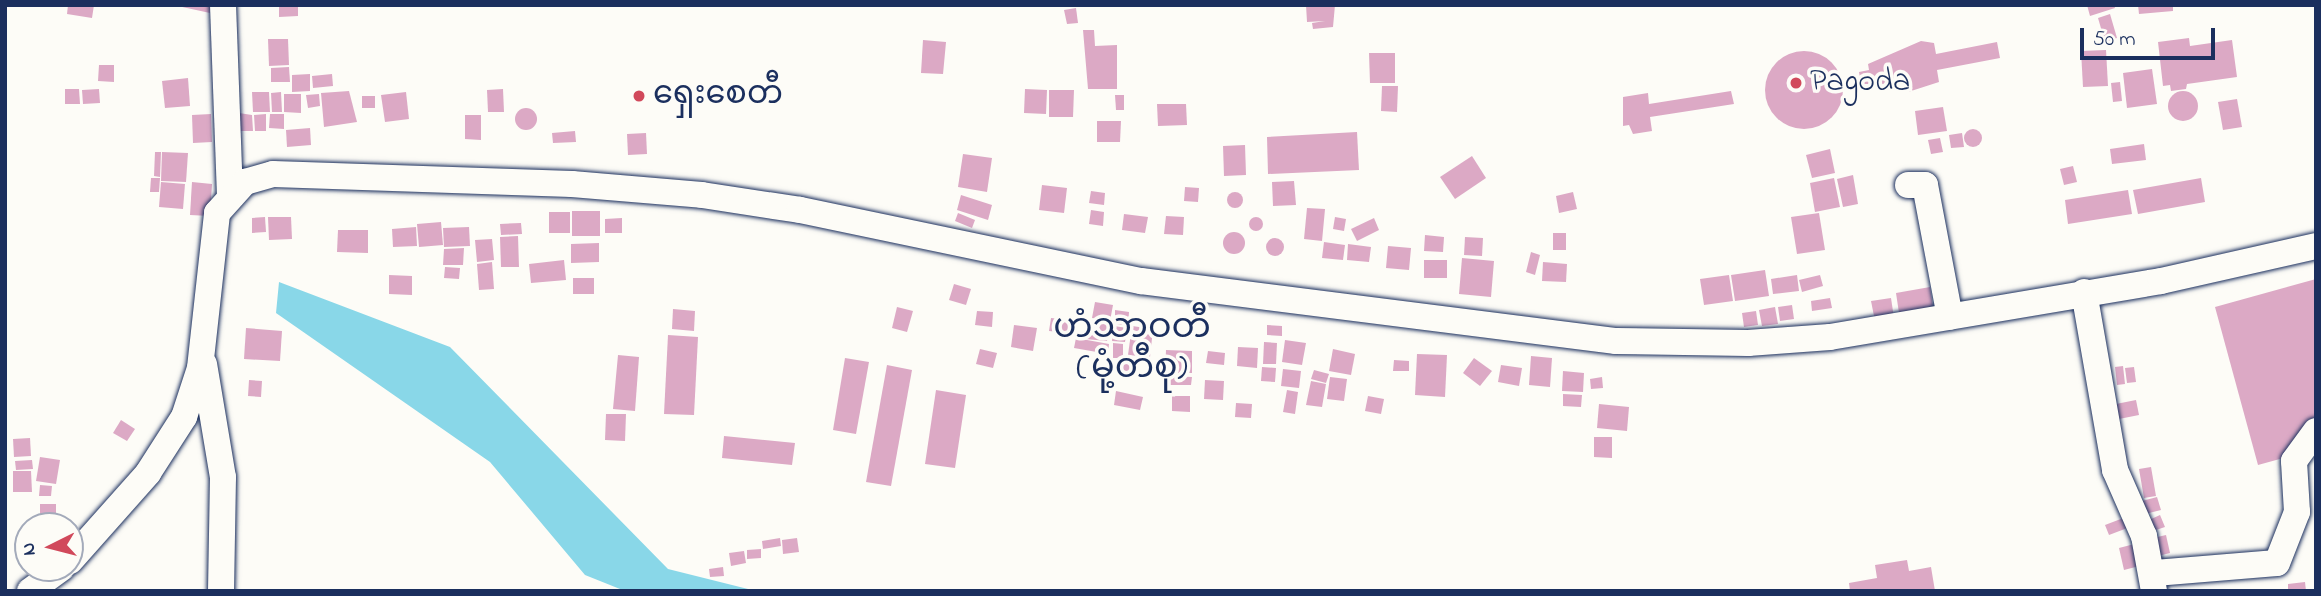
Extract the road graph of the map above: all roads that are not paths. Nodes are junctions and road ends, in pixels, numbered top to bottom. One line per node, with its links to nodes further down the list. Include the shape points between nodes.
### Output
1 (223, 5): 3 (street)
2 (1908, 185): 6 (street, via 1925,185)
3 (230, 195): 6 (street, via 260,176 291,173 702,195 800,210 1141,281 1616,341 1748,343); 7 (street, via 212,228)
4 (2316, 246): 5 (street)
5 (2084, 292): 6 (street); 10 (street, via 2115,470)
6 (1950, 317)
7 (202, 349): 9 (street, via 190,402 169,444); 11 (street, via 223,477)
8 (2316, 431): 10 (street, via 2294,461 2297,512 2277,563)
9 (84, 544)
10 (2154, 582)
11 (221, 591)

